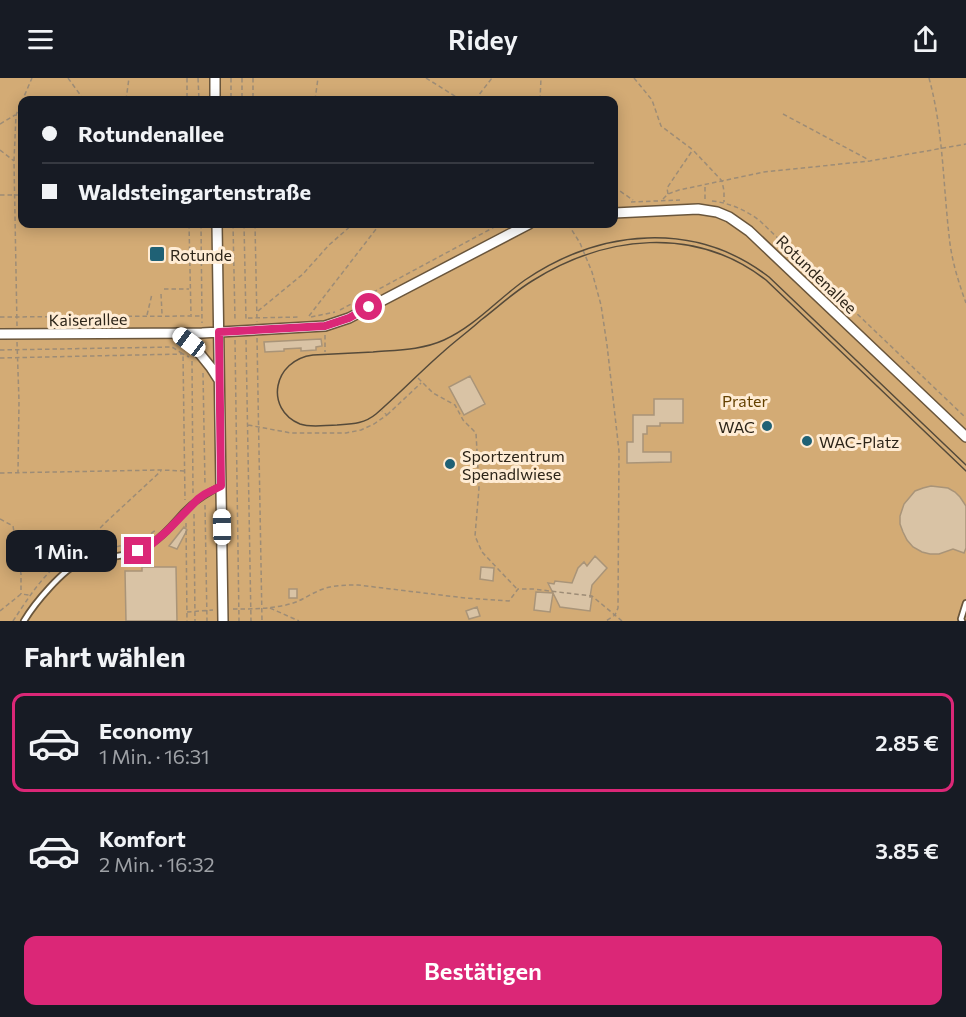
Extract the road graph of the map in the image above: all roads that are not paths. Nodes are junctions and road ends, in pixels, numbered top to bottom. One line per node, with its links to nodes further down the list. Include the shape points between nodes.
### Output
1 (215, 78): 2 (street)
2 (215, 96)
3 (618, 213): 10 (street, Rotundenallee, via 698,210 729,217 749,231)
4 (217, 228): 6 (street)
5 (521, 228): 6 (street, via 349,318 325,326)
6 (219, 332): 7 (street, Kaiserallee); 9 (street)
7 (177, 333): 8 (street, Kaiserallee); 9 (street, via 189,342)
8 (0, 334)
9 (219, 381): 11 (street)
10 (966, 437)
11 (221, 486): 13 (lane, via 194,503 152,544 119,556 81,562 62,574); 14 (street)
12 (966, 603): 15 (lane)
13 (24, 621)
14 (223, 621)
15 (962, 621)

